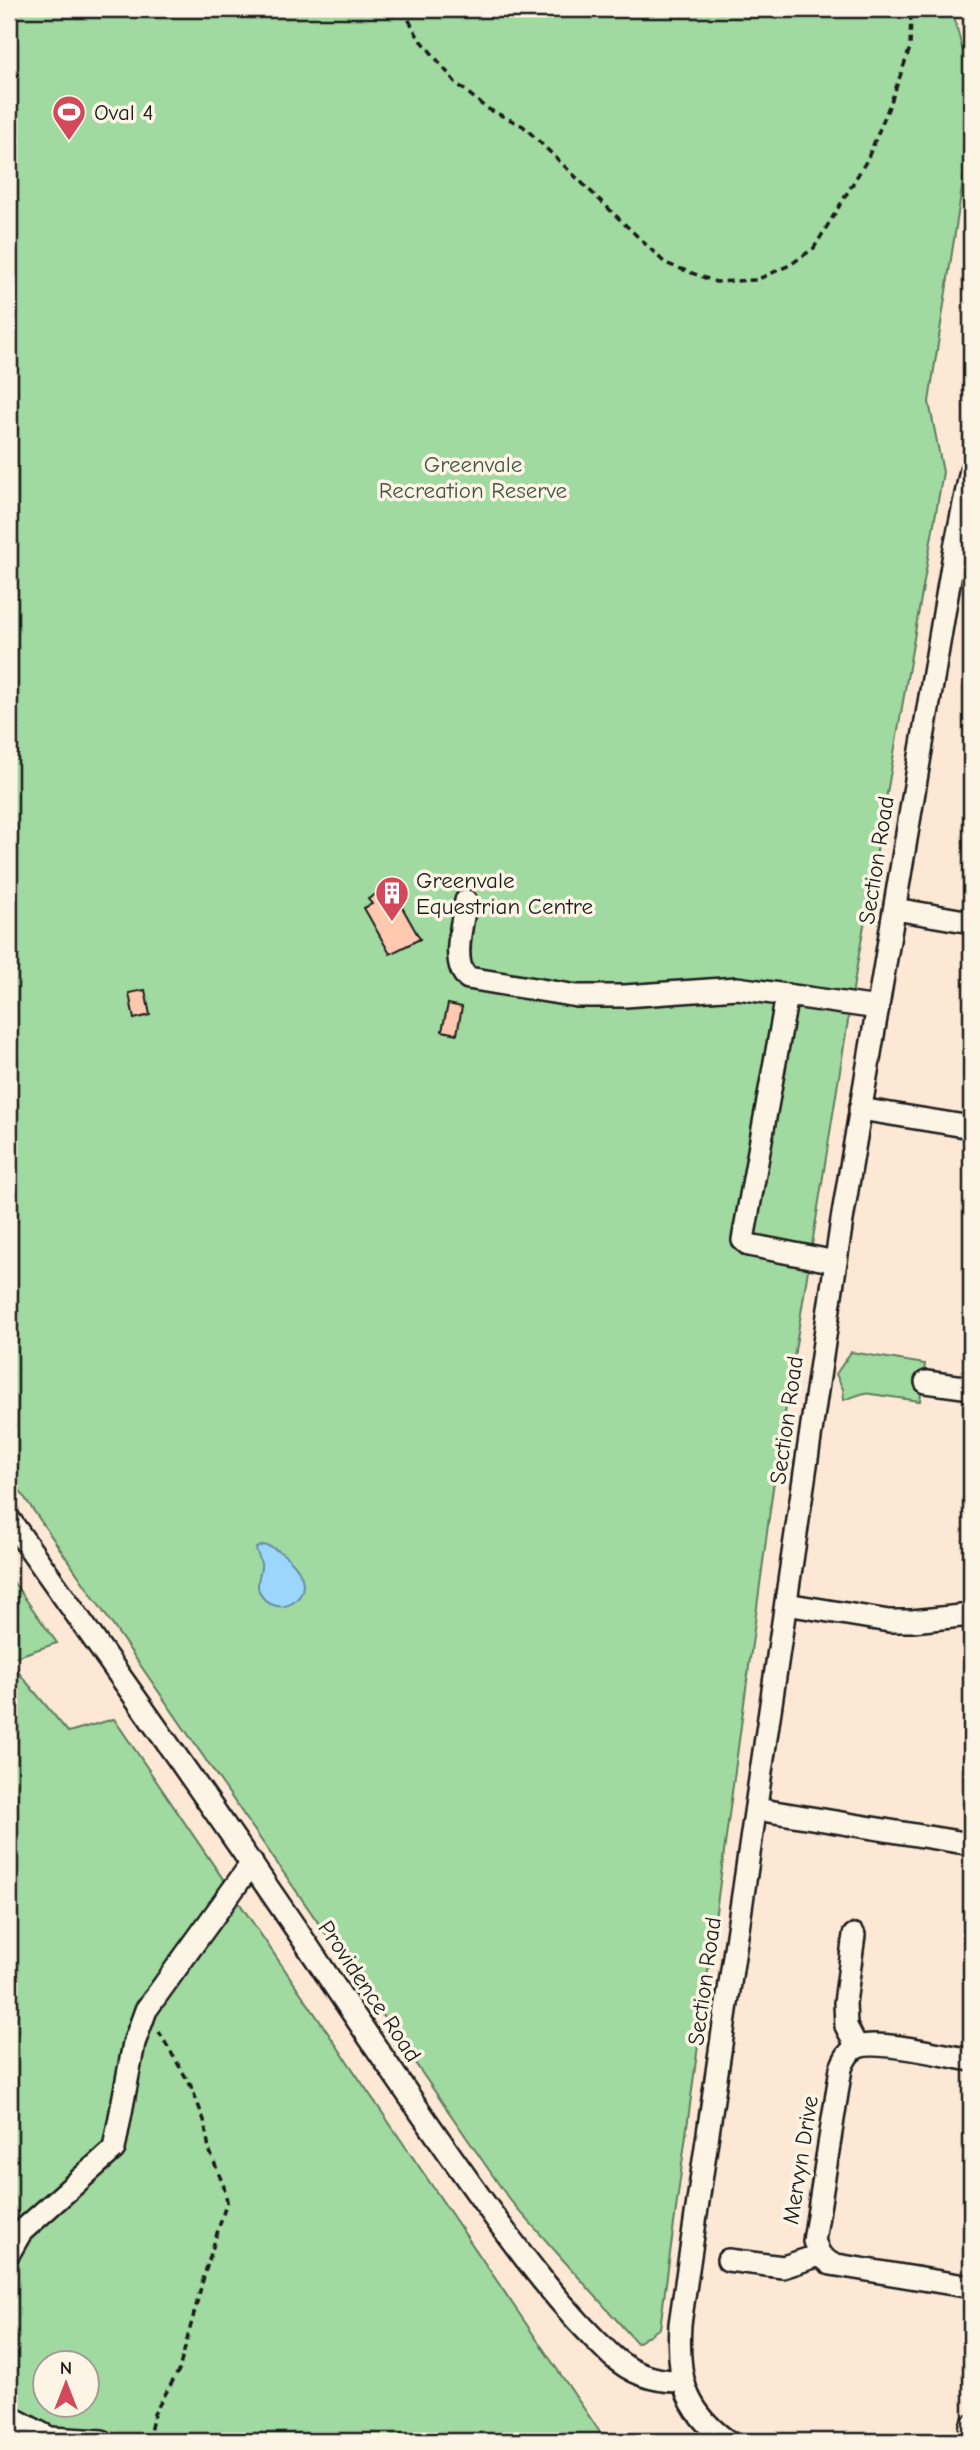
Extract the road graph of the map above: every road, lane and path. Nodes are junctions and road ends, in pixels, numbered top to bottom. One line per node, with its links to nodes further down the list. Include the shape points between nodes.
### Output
1 (403, 9): 2 (path, via 417,35 455,82 486,108 523,127 665,263 716,282 755,280 790,265 814,248 867,160 892,99 909,48)
2 (911, 9)
3 (971, 470): 4 (street, Section Road)
4 (963, 549): 6 (street, Section Road)
5 (466, 901): 8 (street, via 458,955 460,970 468,978 577,996 737,988)
6 (895, 909): 7 (street); 9 (street, Section Road)
7 (971, 922)
8 (787, 995): 9 (street); 12 (street, via 743,1240)
9 (878, 1008): 10 (street, Section Road)
10 (860, 1109): 11 (street); 12 (street, Section Road)
11 (971, 1127)
12 (836, 1262): 16 (street, Section Road)
13 (926, 1382): 14 (street)
14 (971, 1388)
15 (9, 1519): 20 (street, Providence Road)
16 (786, 1604): 17 (street, via 889,1621); 18 (street, Section Road)
17 (971, 1615)
18 (756, 1809): 19 (street); 29 (street, Section Road, via 680,2324)
19 (971, 1844)
20 (252, 1863): 22 (street); 29 (street, Providence Road, via 427,2124 542,2282 628,2368 656,2380)
21 (854, 1934): 23 (street, via 845,2003 846,2026)
22 (146, 2010): 25 (street, via 134,2043 114,2149 22,2232); 33 (path, via 191,2086 228,2201 179,2370 154,2414)
23 (857, 2048): 24 (street, via 881,2045); 26 (street, Mervyn Drive, via 841,2068 814,2241)
24 (971, 2060)
25 (9, 2253)
26 (820, 2255): 27 (street, via 783,2267); 28 (street, Mervyn Drive, via 831,2264)
27 (728, 2260)
28 (971, 2287)
29 (683, 2381): 34 (street, via 695,2411)
30 (9, 2418): 32 (street, via 50,2438)
31 (971, 2426): 35 (street)
32 (102, 2441)
33 (148, 2441)
34 (727, 2441)
35 (969, 2441)

